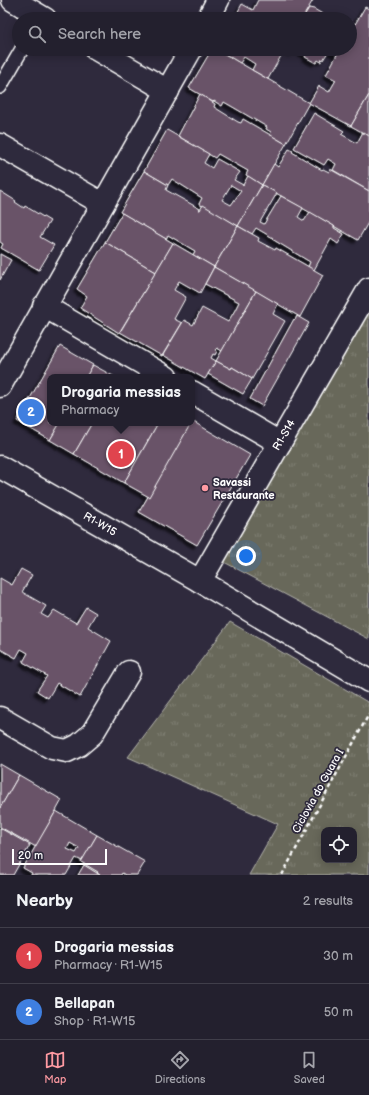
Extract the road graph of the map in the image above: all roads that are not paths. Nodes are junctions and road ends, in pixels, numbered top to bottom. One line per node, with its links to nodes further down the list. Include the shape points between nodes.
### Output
1 (13, 0): 3 (street)
2 (218, 0): 4 (street)
3 (32, 12)
4 (212, 12)
5 (18, 56): 8 (lane)
6 (108, 56): 9 (street)
7 (187, 56): 9 (street)
8 (0, 87)
9 (168, 91): 11 (street)
10 (0, 145): 11 (street)
11 (103, 204): 13 (street)
12 (369, 289): 17 (street, R1-S14)
13 (44, 306): 14 (street); 15 (street)
14 (161, 374)
15 (0, 386)
16 (195, 394): 17 (street)
17 (280, 443): 19 (street, R1-S14)
18 (0, 467): 19 (street, R1-W15)
19 (200, 581): 21 (street, R1-W15)
20 (129, 672): 22 (street, via 92,734 67,751 52,748)
21 (369, 681)
22 (0, 718)

